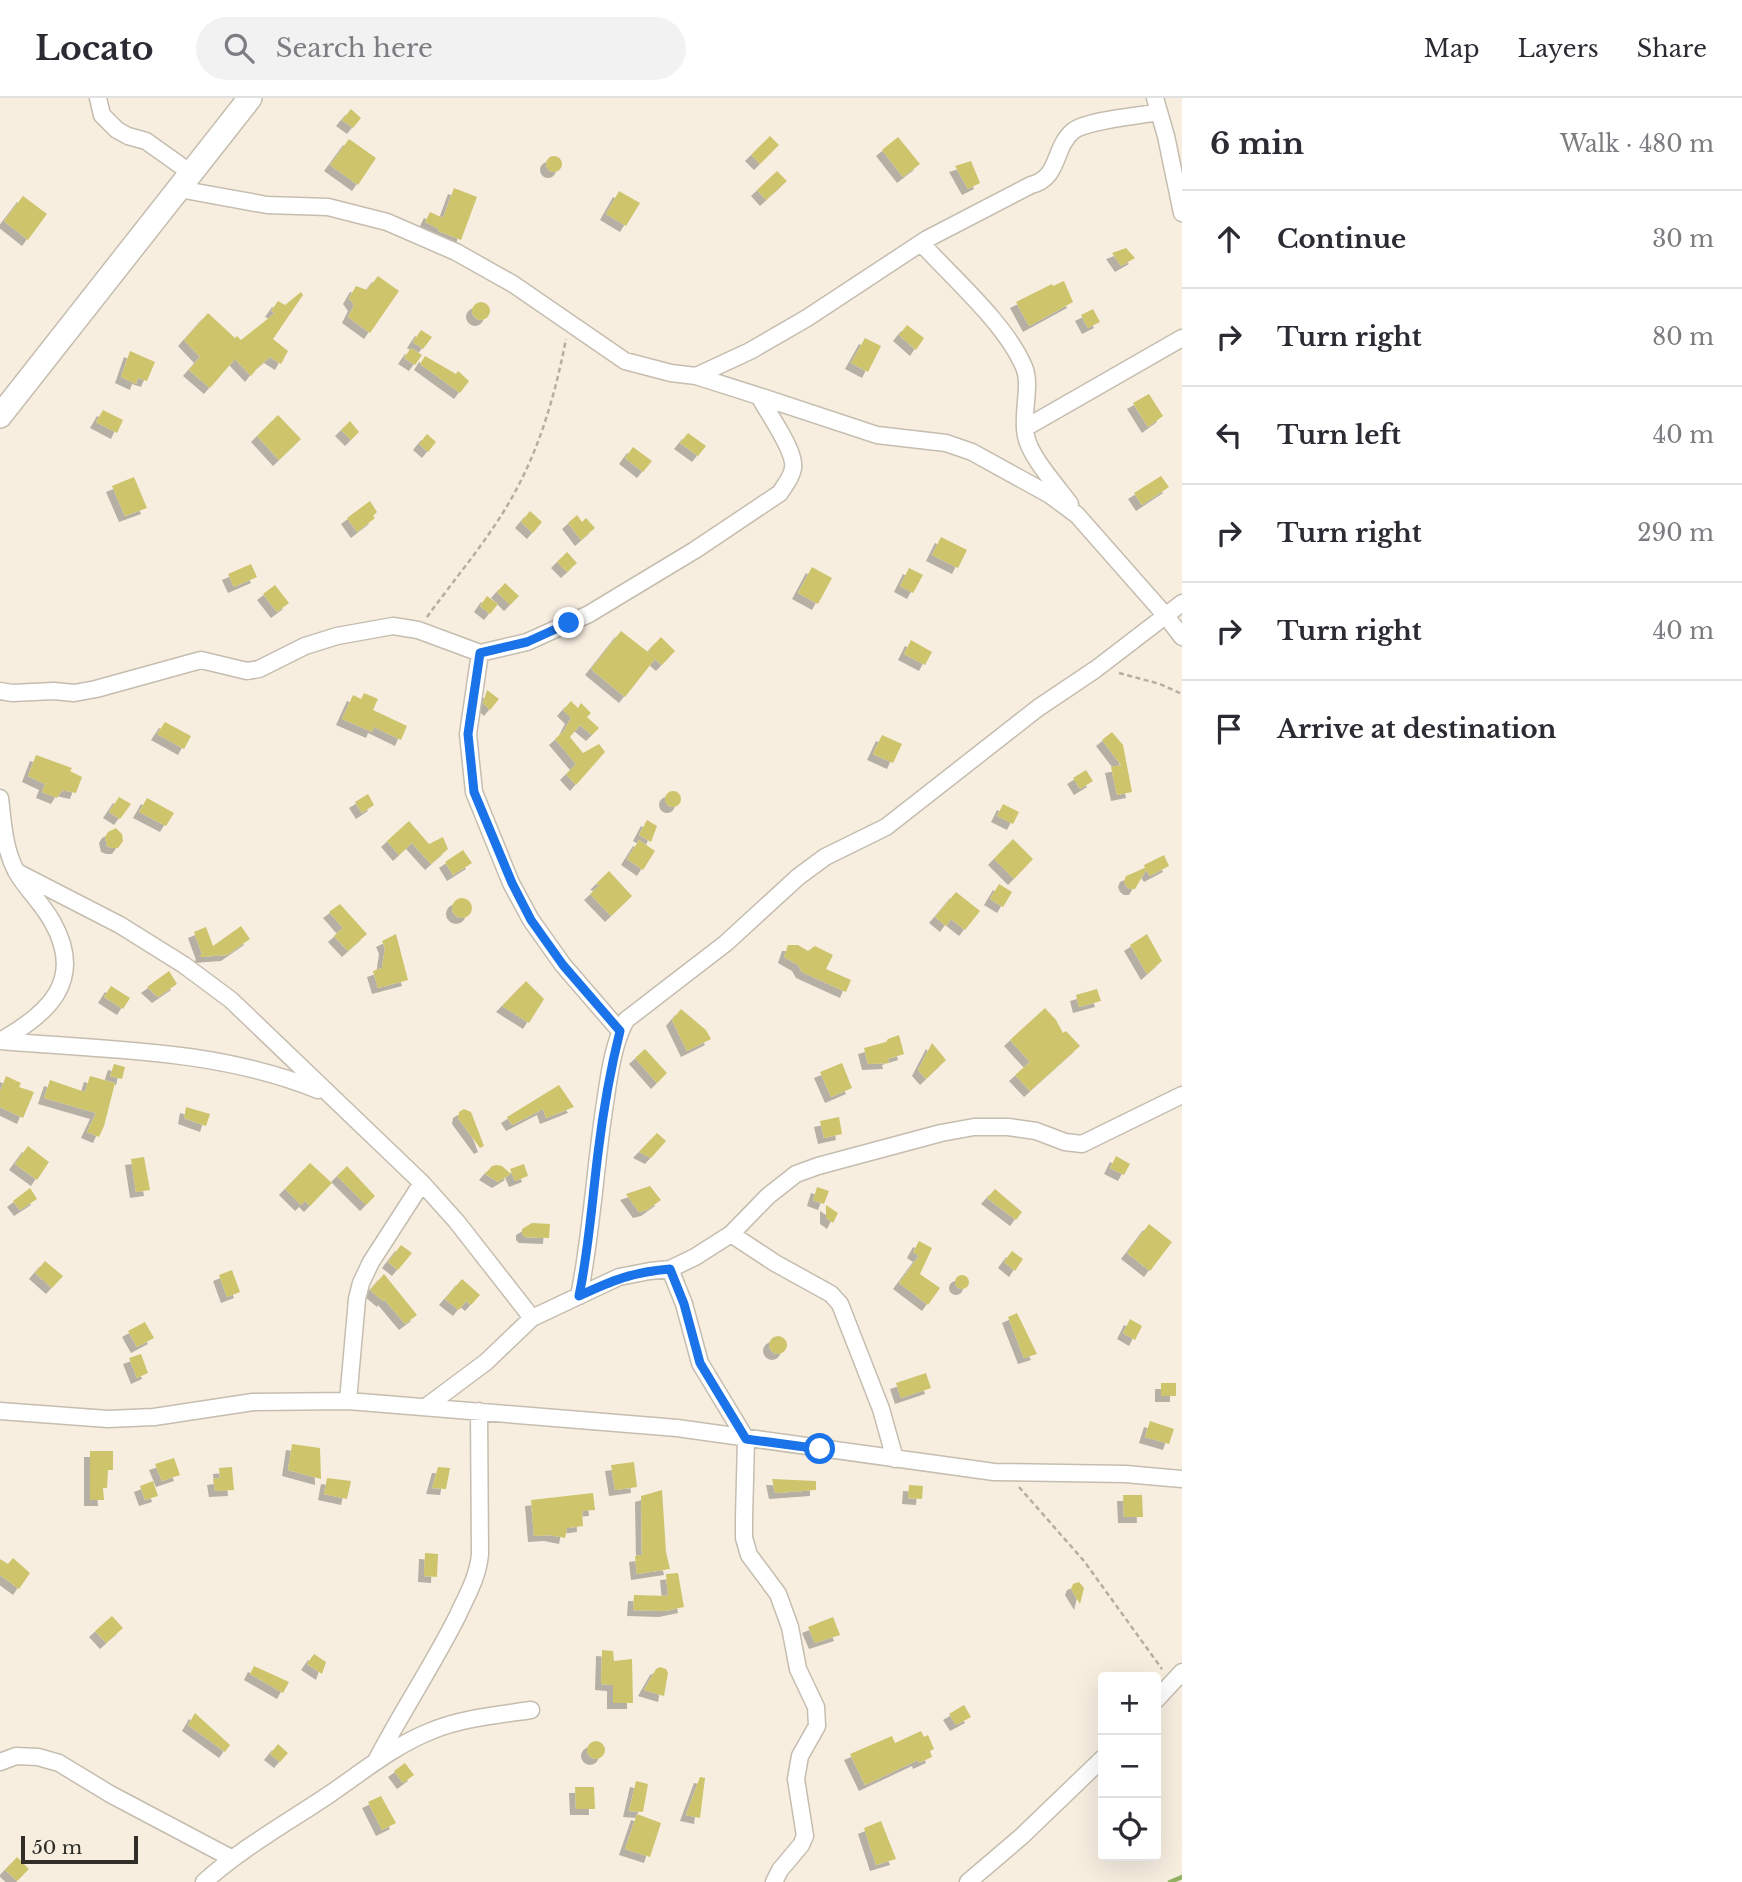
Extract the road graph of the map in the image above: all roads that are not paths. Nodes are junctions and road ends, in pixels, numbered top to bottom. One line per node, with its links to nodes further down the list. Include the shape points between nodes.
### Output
1 (98, 98): 4 (street, via 103,115 117,130 146,141)
2 (250, 98): 4 (street)
3 (1157, 105): 5 (street); 6 (street, via 1084,125 1067,138 1047,178)
4 (185, 181): 8 (street, via 267,205 328,207 387,222 513,284 625,361); 10 (street)
5 (1182, 213)
6 (920, 243): 8 (street, via 796,324); 11 (street, via 1003,332 1023,365)
7 (1182, 338): 11 (street)
8 (696, 376): 9 (street)
9 (759, 396): 12 (street, via 877,435 946,443 972,452); 16 (street, via 789,448 794,466 780,493 590,614 527,642)
10 (0, 416)
11 (1025, 428): 12 (street, via 1036,456)
12 (1077, 515): 14 (street)
13 (1182, 603): 14 (street)
14 (1166, 615): 15 (street); 20 (street, via 886,827 825,857 798,877 726,943 633,1013)
15 (1182, 637)
16 (480, 653): 17 (street, via 418,629 393,626 337,636 247,671 201,660 96,690); 20 (street, via 468,734 474,792 531,920)
17 (0, 691)
18 (0, 798): 19 (street, via 8,854)
19 (17, 872): 21 (street, via 120,925 184,965 231,1000); 21 (street, via 53,923 67,966 51,1003 29,1025 0,1041 202,1057 269,1072)
20 (620, 1031): 26 (street, via 608,1080)
21 (329, 1095): 23 (street)
22 (1182, 1095): 24 (street, via 1082,1144 1036,1131 974,1127 818,1166 780,1185)
23 (422, 1183): 27 (street); 28 (street, via 361,1283)
24 (731, 1234): 25 (street); 33 (street, via 831,1294 840,1304 881,1409)
25 (670, 1269): 26 (street, via 620,1277); 32 (street, via 700,1363)
26 (579, 1296): 27 (street)
27 (532, 1318): 29 (street)
28 (348, 1401): 29 (street); 30 (street, via 253,1402 108,1419)
29 (428, 1406): 31 (street)
30 (0, 1411)
31 (479, 1411): 32 (street, via 677,1428); 38 (street, via 480,1554 476,1578)
32 (746, 1439): 33 (street); 43 (street, via 744,1538 748,1555 782,1602 798,1669 816,1707 817,1726 800,1756 796,1779 805,1836)
33 (895, 1459): 34 (street, via 1005,1472)
34 (1182, 1479)
35 (1177, 1677): 36 (street)
36 (1161, 1695)
37 (531, 1710): 38 (street, via 433,1730)
38 (376, 1761): 41 (street)
39 (0, 1762): 41 (street, via 16,1756 59,1763)
40 (1098, 1763): 44 (street)
41 (231, 1858): 42 (street)
42 (204, 1882)
43 (774, 1882)
44 (968, 1882)

